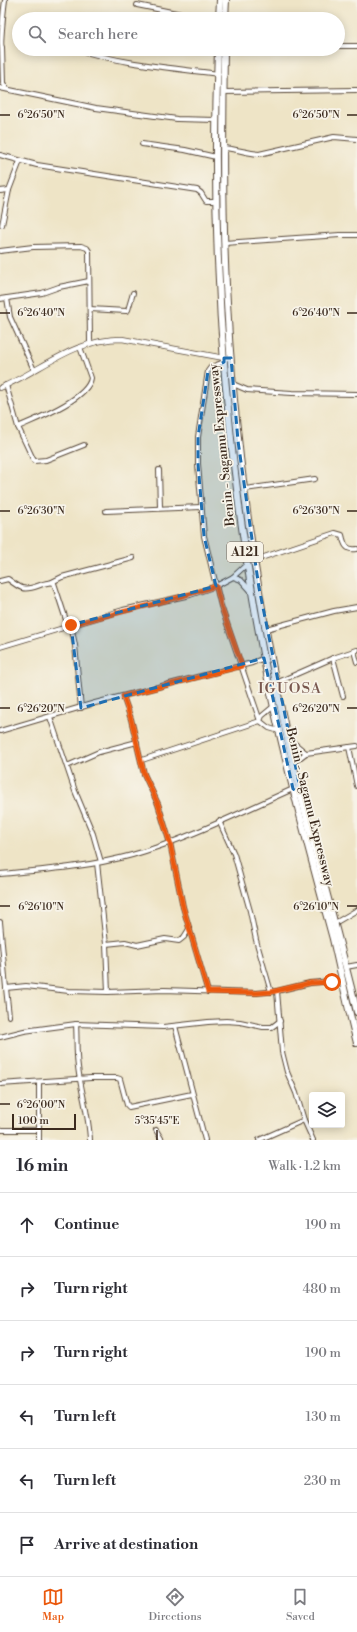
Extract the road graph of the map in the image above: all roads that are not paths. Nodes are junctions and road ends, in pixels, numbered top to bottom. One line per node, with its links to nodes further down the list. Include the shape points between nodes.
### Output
1 (5, 0): 8 (street)
2 (220, 0): 6 (highway)
3 (226, 0): 7 (highway)
4 (137, 5): 5 (street)
5 (172, 12)
6 (220, 12)
7 (225, 12)
8 (0, 44): 16 (street, via 3,83)
9 (345, 46): 10 (street)
10 (357, 46)
11 (99, 56): 14 (street)
12 (219, 56): 14 (highway, Benin - Sagamu Expressway / A121)
13 (224, 56): 14 (highway, A121)
14 (220, 74): 18 (highway, A121); 19 (highway, Benin - Sagamu Expressway / A121)
15 (0, 88): 16 (street)
16 (6, 89): 19 (street, via 96,108 177,119)
17 (357, 90): 18 (street)
18 (223, 92): 22 (highway, A121)
19 (216, 120): 24 (highway, Benin - Sagamu Expressway / A121)
20 (357, 139): 22 (street, via 334,137 259,154)
21 (142, 144): 24 (street)
22 (224, 148): 30 (highway, A121)
23 (0, 155): 25 (street)
24 (216, 157): 28 (highway, Benin - Sagamu Expressway / A121)
25 (20, 162): 26 (street); 28 (street, via 197,190 206,200)
26 (9, 190): 27 (street); 29 (street)
27 (0, 191)
28 (216, 201): 30 (highway, Benin - Sagamu Expressway / A121)
29 (2, 214): 31 (street)
30 (220, 220): 33 (highway, A121); 43 (highway, Benin - Sagamu Expressway / A121)
31 (2, 225)
32 (357, 235): 33 (street)
33 (224, 243): 42 (highway, A121)
34 (0, 251): 35 (street, via 81,246 89,251)
35 (89, 281): 37 (street, via 42,293); 39 (street)
36 (133, 293): 39 (street, via 126,311)
37 (6, 298): 38 (street); 44 (street, via 10,317)
38 (0, 300)
39 (90, 309): 40 (street)
40 (90, 342): 41 (street); 43 (street, via 122,339)
41 (80, 347): 44 (street); 49 (street, via 91,378 86,388 71,402)
42 (231, 358): 43 (street); 45 (highway, A121)
43 (224, 360): 54 (street, via 208,371 198,437); 60 (highway, Benin - Sagamu Expressway / A121, via 237,498)
44 (34, 370): 46 (street)
45 (233, 384): 48 (street, via 246,390); 53 (highway, A121)
46 (6, 385): 47 (street); 49 (street)
47 (0, 388)
48 (357, 394)
49 (18, 427): 50 (street, via 34,461 46,460)
50 (84, 445)
51 (159, 470): 55 (street)
52 (315, 479): 53 (street)
53 (245, 489): 59 (highway, A121)
54 (201, 506): 55 (street); 64 (street, via 204,536)
55 (160, 508): 56 (street)
56 (106, 511)
57 (357, 549): 59 (street, via 349,549 345,546 342,534 335,533)
58 (132, 558): 63 (street)
59 (255, 560): 68 (highway, A121)
60 (247, 564): 61 (street); 65 (highway, Benin - Sagamu Expressway / A121)
61 (233, 577): 64 (street); 65 (street, via 241,580)
62 (0, 581): 63 (street, via 8,579 20,587 29,589)
63 (52, 582): 67 (street)
64 (216, 586): 67 (street); 74 (street)
65 (252, 592): 71 (highway, Benin - Sagamu Expressway / A121)
66 (357, 607): 68 (street)
67 (69, 626): 69 (street); 79 (street, via 75,645)
68 (266, 630): 75 (highway, A121)
69 (0, 646)
70 (355, 650): 72 (street); 73 (street)
71 (264, 658): 74 (street); 78 (highway, Benin - Sagamu Expressway / A121)
72 (333, 658): 75 (street); 77 (street)
73 (357, 662)
74 (242, 666): 76 (street); 81 (street)
75 (276, 684): 84 (highway, A121)
76 (123, 696): 79 (street); 85 (street)
77 (343, 696)
78 (274, 706): 81 (street); 82 (highway, Benin - Sagamu Expressway / A121)
79 (81, 708): 80 (street)
80 (50, 717): 83 (street); 91 (street)
81 (260, 721): 82 (street, via 270,728); 89 (street)
82 (279, 730): 93 (highway, Benin - Sagamu Expressway / A121)
83 (0, 731)
84 (288, 738): 88 (street); 90 (highway, A121)
85 (137, 742): 89 (street); 91 (street, via 99,752)
86 (357, 746): 87 (street)
87 (349, 747): 88 (street); 92 (street)
88 (306, 753): 90 (street)
89 (142, 760): 96 (street, via 144,774 158,804)
90 (293, 762): 94 (highway, A121)
91 (67, 766): 97 (street)
92 (357, 786)
93 (292, 789): 94 (street); 95 (street); 107 (highway, Benin - Sagamu Expressway / A121)
94 (301, 793): 101 (highway, A121)
95 (219, 821): 96 (street); 112 (street, via 234,854)
96 (170, 843): 97 (street); 102 (street)
97 (99, 863): 98 (street); 103 (street)
98 (0, 874)
99 (357, 910): 101 (street)
100 (0, 922): 104 (street)
101 (335, 923): 106 (highway, A121)
102 (189, 929): 103 (street, via 179,940 165,938 137,944); 111 (street)
103 (106, 944): 110 (street)
104 (2, 965): 108 (street)
105 (357, 966): 106 (street)
106 (346, 967): 113 (highway, A121)
107 (342, 980): 109 (street, via 310,983); 119 (highway, Benin - Sagamu Expressway / A121)
108 (6, 988): 110 (street, via 31,986 69,991); 114 (street)
109 (278, 991): 112 (street); 115 (street)
110 (108, 992): 111 (street)
111 (208, 992): 112 (street)
112 (271, 992)
113 (357, 1012)
114 (9, 1016)
115 (280, 1021): 117 (street, via 272,1027 226,1021); 124 (street, via 282,1052)
116 (76, 1024): 117 (street); 118 (street); 120 (street)
117 (175, 1026): 123 (street)
118 (0, 1037)
119 (357, 1043)
120 (80, 1079): 121 (street); 123 (street, via 120,1079 129,1107); 129 (street)
121 (39, 1082): 122 (street); 126 (street)
122 (0, 1084)
123 (192, 1094): 131 (street)
124 (304, 1120): 132 (street); 133 (street)
125 (0, 1130): 126 (street)
126 (38, 1130): 128 (street)
127 (156, 1130): 130 (street)
128 (40, 1140)
129 (90, 1140)
130 (162, 1140)
131 (205, 1140)
132 (259, 1140)
133 (313, 1140)

